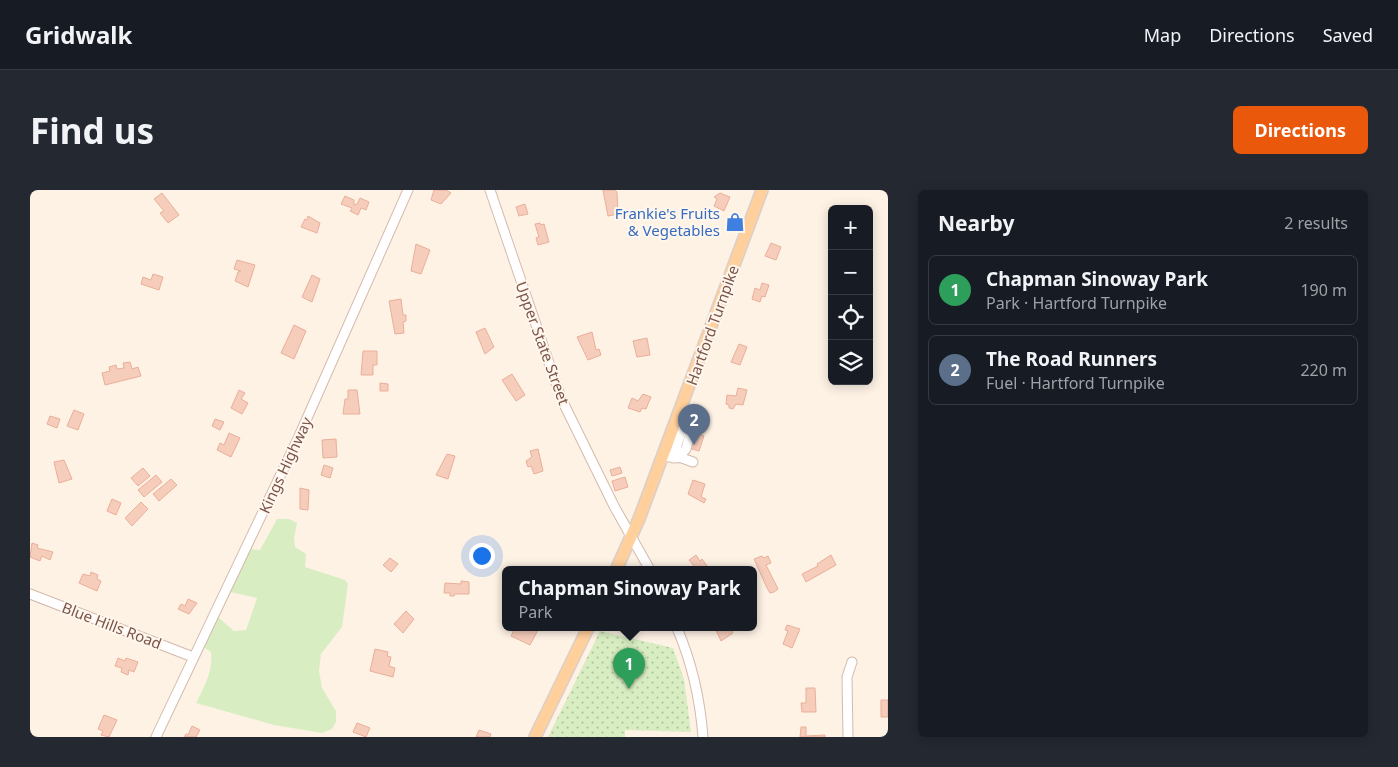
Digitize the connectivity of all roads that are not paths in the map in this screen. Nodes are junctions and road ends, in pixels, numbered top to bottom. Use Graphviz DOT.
graph roads {
  1 [pos="408,190"];
  2 [pos="490,190"];
  3 [pos="762,190"];
  4 [pos="678,428"];
  5 [pos="672,457"];
  6 [pos="694,462"];
  7 [pos="632,537"];
  8 [pos="618,566"];
  9 [pos="648,566"];
  10 [pos="30,594"];
  11 [pos="587,631"];
  12 [pos="678,631"];
  13 [pos="193,657"];
  14 [pos="852,662"];
  15 [pos="156,737"];
  16 [pos="535,737"];
  17 [pos="703,737"];
  18 [pos="848,737"];
  1 -- 13 [label="street, Kings Highway"];
  2 -- 7 [label="street, Upper State Street"];
  3 -- 4 [label="main road, Hartford Turnpike"];
  4 -- 5 [label="main road, Hartford Turnpike"];
  4 -- 5 [label="street"];
  5 -- 6 [label="street"];
  5 -- 7 [label="main road, Hartford Turnpike"];
  7 -- 8 [label="main road, Hartford Turnpike"];
  7 -- 9 [label="street, Upper State Street"];
  10 -- 13 [label="street, Blue Hills Road"];
  11 -- 16 [label="main road"];
  12 -- 17 [label="street"];
  13 -- 15 [label="street, Kings Highway"];
  14 -- 18 [label="street"];
}
